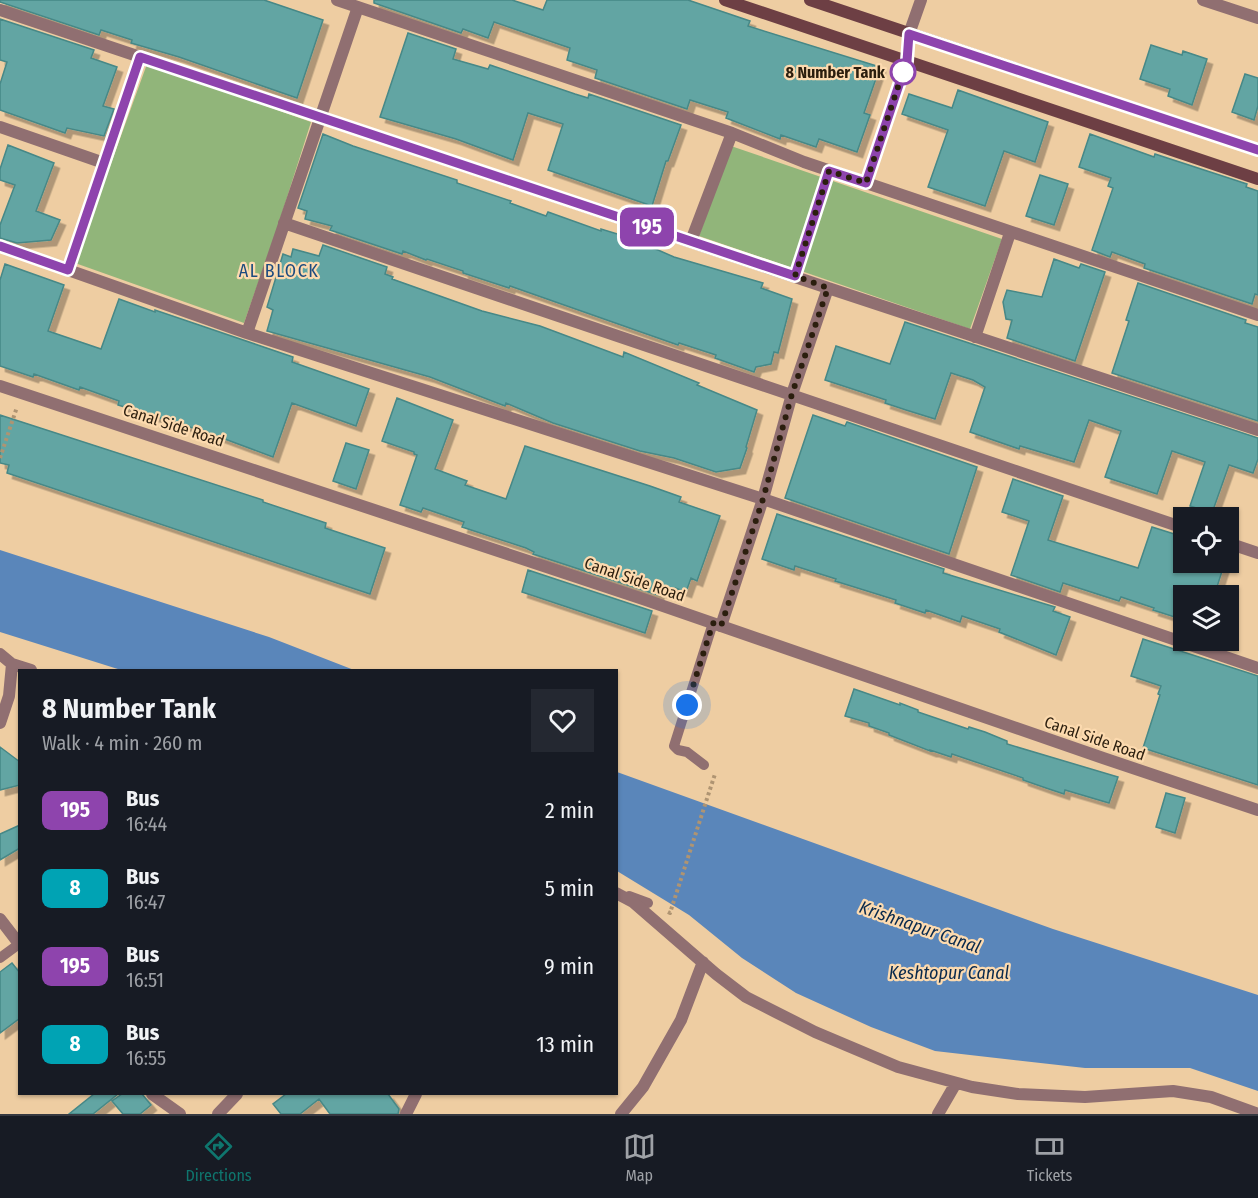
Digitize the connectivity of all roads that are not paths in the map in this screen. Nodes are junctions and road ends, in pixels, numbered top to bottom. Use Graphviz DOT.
graph roads {
  1 [pos="337,0"];
  2 [pos="725,0"];
  3 [pos="810,0"];
  4 [pos="921,0"];
  5 [pos="1203,0"];
  6 [pos="358,7"];
  7 [pos="0,10"];
  8 [pos="1258,18"];
  9 [pos="909,34"];
  10 [pos="140,57"];
  11 [pos="907,61"];
  12 [pos="319,117"];
  13 [pos="0,127"];
  14 [pos="732,133"];
  15 [pos="1258,150"];
  16 [pos="104,163"];
  17 [pos="829,171"];
  18 [pos="1258,179"];
  19 [pos="866,183"];
  20 [pos="284,223"];
  21 [pos="1010,232"];
  22 [pos="691,241"];
  23 [pos="0,246"];
  24 [pos="68,270"];
  25 [pos="795,276"];
  26 [pos="828,288"];
  27 [pos="1258,315"];
  28 [pos="247,333"];
  29 [pos="975,337"];
  30 [pos="0,386"];
  31 [pos="792,394"];
  32 [pos="1258,430"];
  33 [pos="763,499"];
  34 [pos="1173,524"];
  35 [pos="1239,547"];
  36 [pos="1258,553"];
  37 [pos="717,624"];
  38 [pos="0,654"];
  39 [pos="12,664"];
  40 [pos="1258,668"];
  41 [pos="28,669"];
  42 [pos="0,723"];
  43 [pos="704,765"];
  44 [pos="1258,810"];
  45 [pos="618,893"];
  46 [pos="618,893"];
  47 [pos="648,903"];
  48 [pos="0,919"];
  49 [pos="18,943"];
  50 [pos="18,945"];
  51 [pos="0,958"];
  52 [pos="703,962"];
  53 [pos="956,1083"];
  54 [pos="153,1095"];
  55 [pos="236,1095"];
  56 [pos="416,1095"];
  57 [pos="174,1112"];
  58 [pos="218,1114"];
  59 [pos="406,1114"];
  60 [pos="621,1114"];
  61 [pos="938,1114"];
  62 [pos="1258,1114"];
  1 -- 6 [label="street"];
  2 -- 11 [label="main road"];
  3 -- 9 [label="main road"];
  4 -- 9 [label="street"];
  5 -- 8 [label="street"];
  6 -- 12 [label="street"];
  6 -- 14 [label="street"];
  7 -- 10 [label="street"];
  9 -- 11 [label="street"];
  9 -- 15 [label="main road"];
  10 -- 12 [label="street"];
  10 -- 16 [label="street"];
  11 -- 18 [label="main road"];
  11 -- 19 [label="street"];
  12 -- 20 [label="street"];
  12 -- 22 [label="street"];
  13 -- 16 [label="street"];
  14 -- 17 [label="street"];
  14 -- 22 [label="street"];
  16 -- 24 [label="street"];
  17 -- 19 [label="street"];
  17 -- 25 [label="street"];
  19 -- 21 [label="street"];
  20 -- 28 [label="street"];
  20 -- 31 [label="street"];
  21 -- 27 [label="street"];
  21 -- 29 [label="street"];
  22 -- 25 [label="street"];
  23 -- 24 [label="street"];
  24 -- 28 [label="street"];
  25 -- 26 [label="street"];
  26 -- 29 [label="street"];
  26 -- 31 [label="street"];
  28 -- 33 [label="street"];
  29 -- 32 [label="street"];
  30 -- 37 [label="street, Canal Side Road"];
  31 -- 33 [label="street"];
  31 -- 34 [label="street"];
  33 -- 37 [label="street"];
  33 -- 40 [label="street"];
  35 -- 36 [label="street"];
  37 -- 43 [label="lane"];
  37 -- 44 [label="street, Canal Side Road"];
  38 -- 39 [label="street"];
  39 -- 41 [label="street"];
  39 -- 42 [label="street"];
  45 -- 47 [label="lane"];
  46 -- 52 [label="street"];
  48 -- 49 [label="street"];
  50 -- 51 [label="lane"];
  52 -- 53 [label="street"];
  52 -- 60 [label="street"];
  53 -- 61 [label="street"];
  53 -- 62 [label="street"];
  54 -- 57 [label="street"];
  55 -- 58 [label="street"];
  56 -- 59 [label="street"];
}
